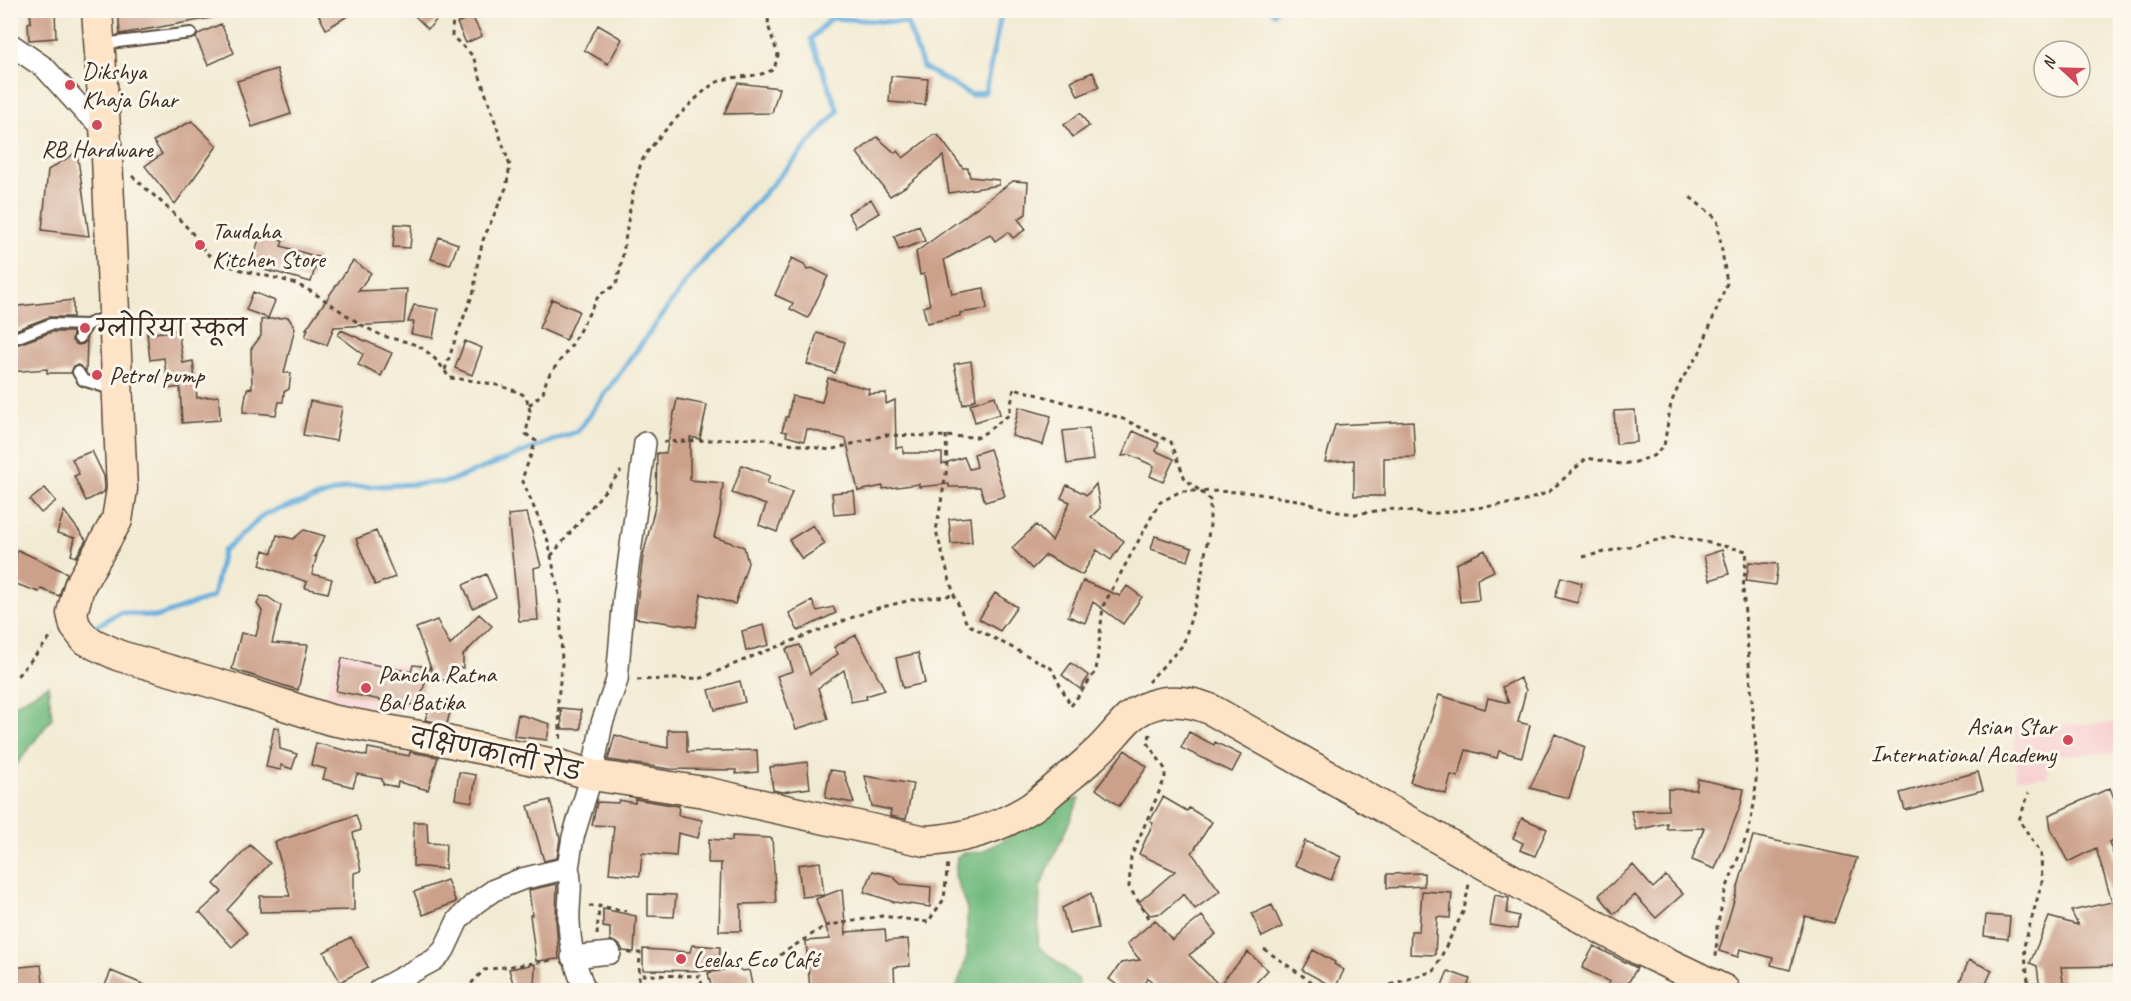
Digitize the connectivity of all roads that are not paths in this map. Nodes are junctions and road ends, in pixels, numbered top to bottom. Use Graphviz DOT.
graph roads {
  1 [pos="97,10"];
  2 [pos="191,33"];
  3 [pos="10,44"];
  4 [pos="99,44"];
  5 [pos="106,142"];
  6 [pos="100,320"];
  7 [pos="79,338"];
  8 [pos="10,340"];
  9 [pos="78,372"];
  10 [pos="117,391"];
  11 [pos="645,443"];
  12 [pos="592,775"];
  13 [pos="567,868"];
  14 [pos="603,954"];
  15 [pos="572,957"];
  16 [pos="1719,989"];
  17 [pos="379,990"];
  18 [pos="585,990"];
  1 -- 4 [label="main road"];
  2 -- 4 [label="lane"];
  3 -- 5 [label="street"];
  4 -- 5 [label="main road"];
  5 -- 6 [label="main road"];
  6 -- 7 [label="lane"];
  6 -- 8 [label="lane"];
  6 -- 10 [label="main road"];
  9 -- 10 [label="lane"];
  10 -- 12 [label="main road, दक्षिणकाली रोड"];
  11 -- 12 [label="street"];
  12 -- 13 [label="street"];
  12 -- 16 [label="main road, दक्षिणकाली रोड"];
  13 -- 15 [label="street"];
  13 -- 17 [label="street"];
  14 -- 15 [label="street"];
  15 -- 18 [label="street"];
}
